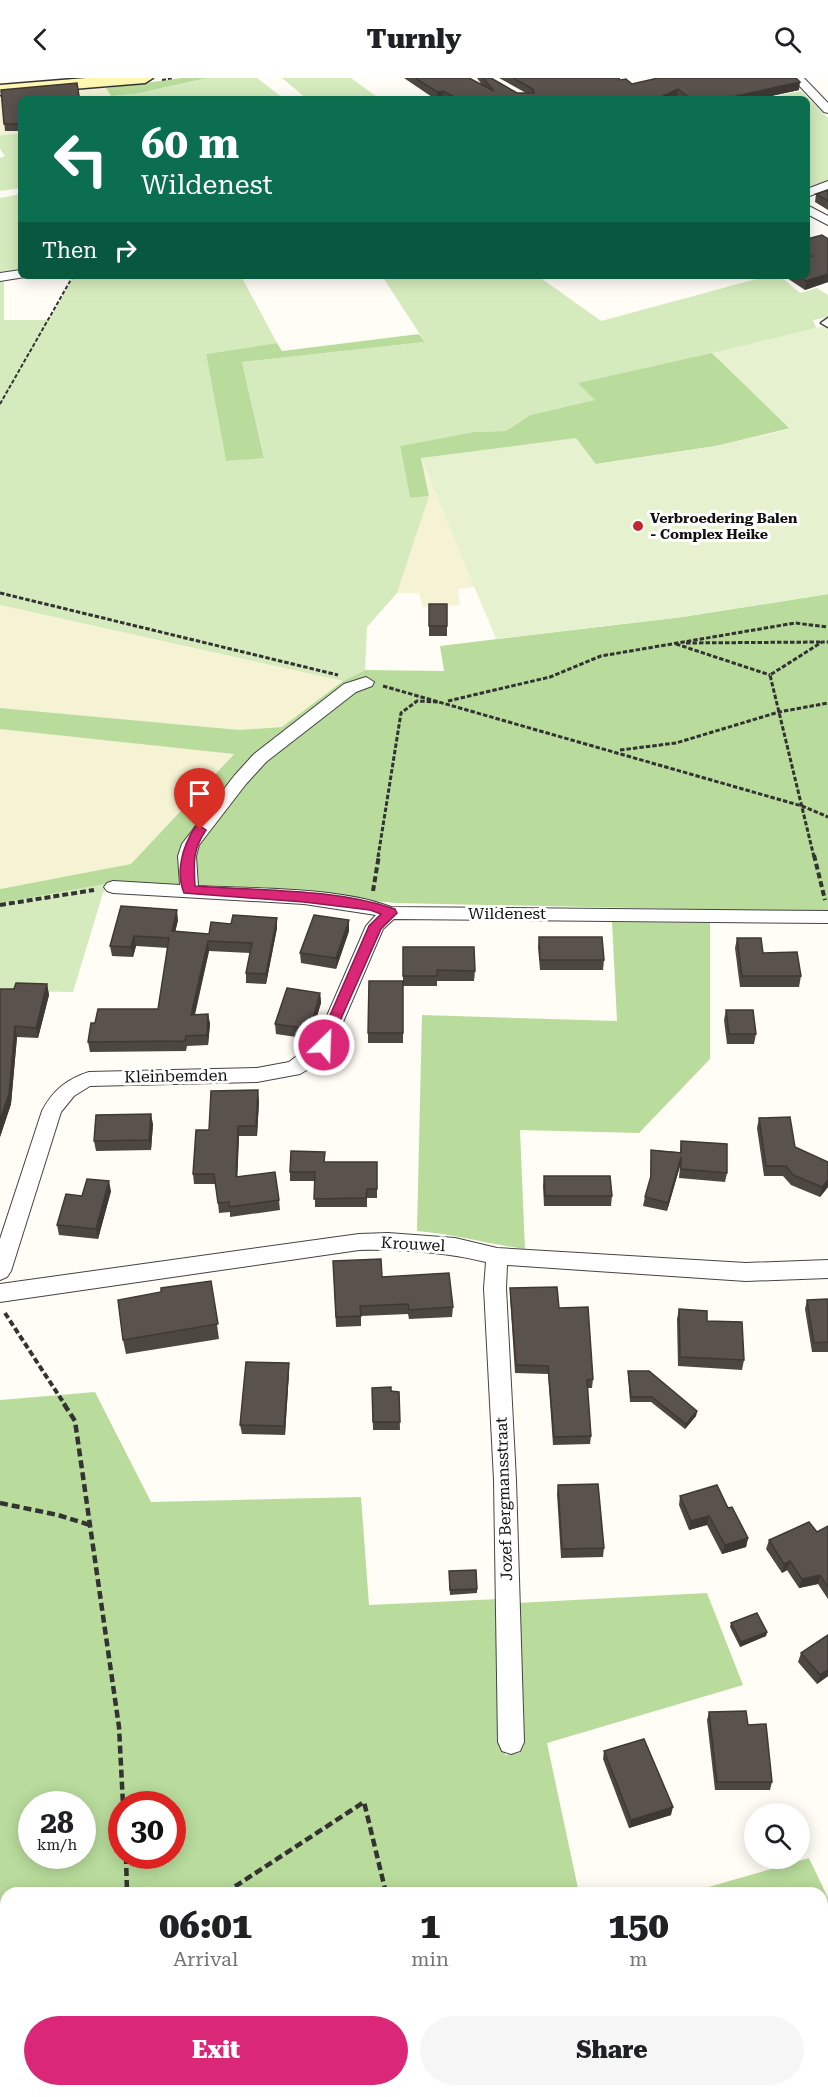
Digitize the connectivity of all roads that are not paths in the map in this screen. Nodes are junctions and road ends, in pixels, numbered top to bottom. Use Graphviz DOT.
graph roads {
  1 [pos="145,78"];
  2 [pos="798,78"];
  3 [pos="0,90"];
  4 [pos="828,110"];
  5 [pos="828,185"];
  6 [pos="810,193"];
  7 [pos="810,211"];
  8 [pos="828,221"];
  9 [pos="18,275"];
  10 [pos="0,278"];
  11 [pos="828,320"];
  12 [pos="828,325"];
  13 [pos="366,682"];
  14 [pos="113,887"];
  15 [pos="189,890"];
  16 [pos="827,909"];
  17 [pos="390,913"];
  18 [pos="497,1256"];
  19 [pos="828,1269"];
  20 [pos="0,1271"];
  21 [pos="0,1293"];
  22 [pos="511,1742"];
  1 -- 3 [label="main road"];
  2 -- 4 [label="street"];
  5 -- 6 [label="street"];
  7 -- 8 [label="street"];
  9 -- 10 [label="street"];
  11 -- 12 [label="lane"];
  13 -- 15 [label="street"];
  14 -- 15 [label="street, Wildenest"];
  15 -- 17 [label="street, Wildenest"];
  16 -- 17 [label="street, Wildenest"];
  17 -- 20 [label="street, Kleinbemden"];
  18 -- 19 [label="street, Krouwel"];
  18 -- 21 [label="street, Krouwel"];
  18 -- 22 [label="street, Jozef Bergmansstraat"];
}
